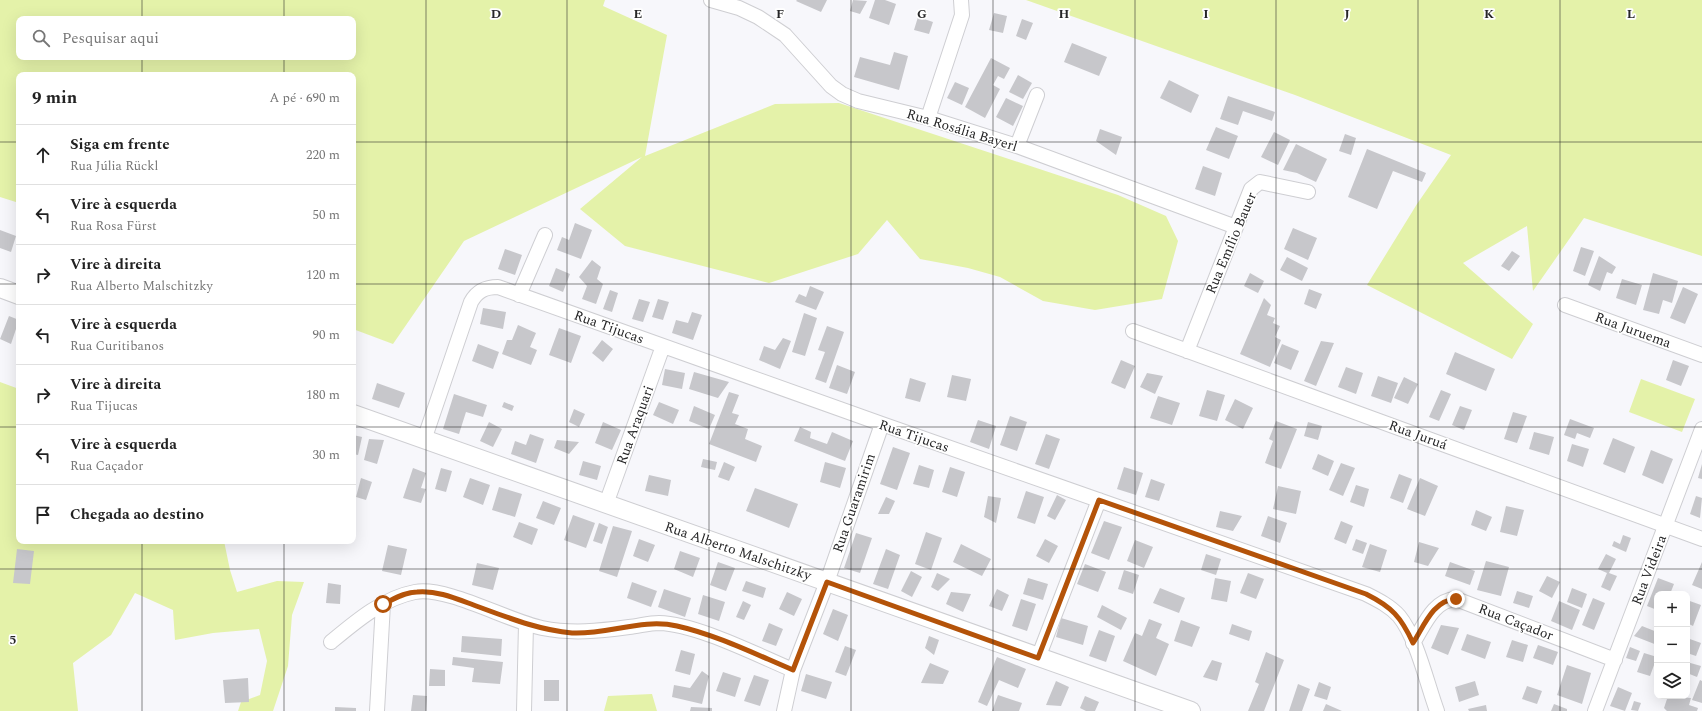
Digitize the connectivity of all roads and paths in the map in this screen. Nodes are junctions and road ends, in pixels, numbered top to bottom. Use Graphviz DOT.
graph roads {
  1 [pos="711,0"];
  2 [pos="961,0"];
  3 [pos="1037,95"];
  4 [pos="928,118"];
  5 [pos="1017,146"];
  6 [pos="1308,192"];
  7 [pos="1236,227"];
  8 [pos="545,235"];
  9 [pos="0,288"];
  10 [pos="16,294"];
  11 [pos="519,295"];
  12 [pos="1565,305"];
  13 [pos="1133,331"];
  14 [pos="663,346"];
  15 [pos="1187,351"];
  16 [pos="1702,355"];
  17 [pos="356,415"];
  18 [pos="882,424"];
  19 [pos="1702,429"];
  20 [pos="424,440"];
  21 [pos="1099,500"];
  22 [pos="606,504"];
  23 [pos="1666,526"];
  24 [pos="1702,539"];
  25 [pos="827,582"];
  26 [pos="383,604"];
  27 [pos="526,624"];
  28 [pos="330,642"];
  29 [pos="1413,643"];
  30 [pos="1038,658"];
  31 [pos="1615,660"];
  32 [pos="793,670"];
  33 [pos="377,711"];
  34 [pos="524,711"];
  35 [pos="784,711"];
  36 [pos="1191,711"];
  37 [pos="1437,711"];
  38 [pos="1595,711"];
  1 -- 4 [label="street, Rua Rosália Bayerl"];
  2 -- 4 [label="street"];
  3 -- 5 [label="street"];
  4 -- 5 [label="street, Rua Rosália Bayerl"];
  5 -- 7 [label="street, Rua Rosália Bayerl"];
  6 -- 7 [label="street, Rua Emílio Bauer"];
  7 -- 15 [label="street, Rua Emílio Bauer"];
  8 -- 11 [label="street"];
  9 -- 10 [label="street"];
  11 -- 14 [label="street, Rua Tijucas"];
  11 -- 20 [label="street, Rua Tijucas"];
  12 -- 16 [label="street, Rua Juruema"];
  13 -- 15 [label="street, Rua Juruá"];
  14 -- 18 [label="street, Rua Tijucas"];
  14 -- 22 [label="street, Rua Araquari"];
  15 -- 23 [label="street, Rua Juruá"];
  17 -- 20 [label="street, Rua Alberto Malschitzky"];
  18 -- 21 [label="street, Rua Tijucas"];
  18 -- 25 [label="street, Rua Guaramirim"];
  19 -- 23 [label="street, Rua Videira"];
  20 -- 22 [label="street, Rua Alberto Malschitzky"];
  21 -- 29 [label="street, Rua Tijucas"];
  21 -- 30 [label="street"];
  22 -- 25 [label="street, Rua Alberto Malschitzky"];
  23 -- 24 [label="street, Rua Juruá"];
  23 -- 31 [label="street, Rua Videira"];
  25 -- 30 [label="street, Rua Alberto Malschitzky"];
  25 -- 32 [label="street, Rua Guaramirim"];
  26 -- 27 [label="street"];
  26 -- 28 [label="street"];
  26 -- 33 [label="street"];
  27 -- 32 [label="street"];
  27 -- 34 [label="street"];
  29 -- 31 [label="street, Rua Caçador"];
  29 -- 37 [label="street, Rua Tijucas"];
  30 -- 36 [label="street, Rua Alberto Malschitzky"];
  31 -- 38 [label="street, Rua Videira"];
  32 -- 35 [label="street, Rua Guaramirim"];
}
